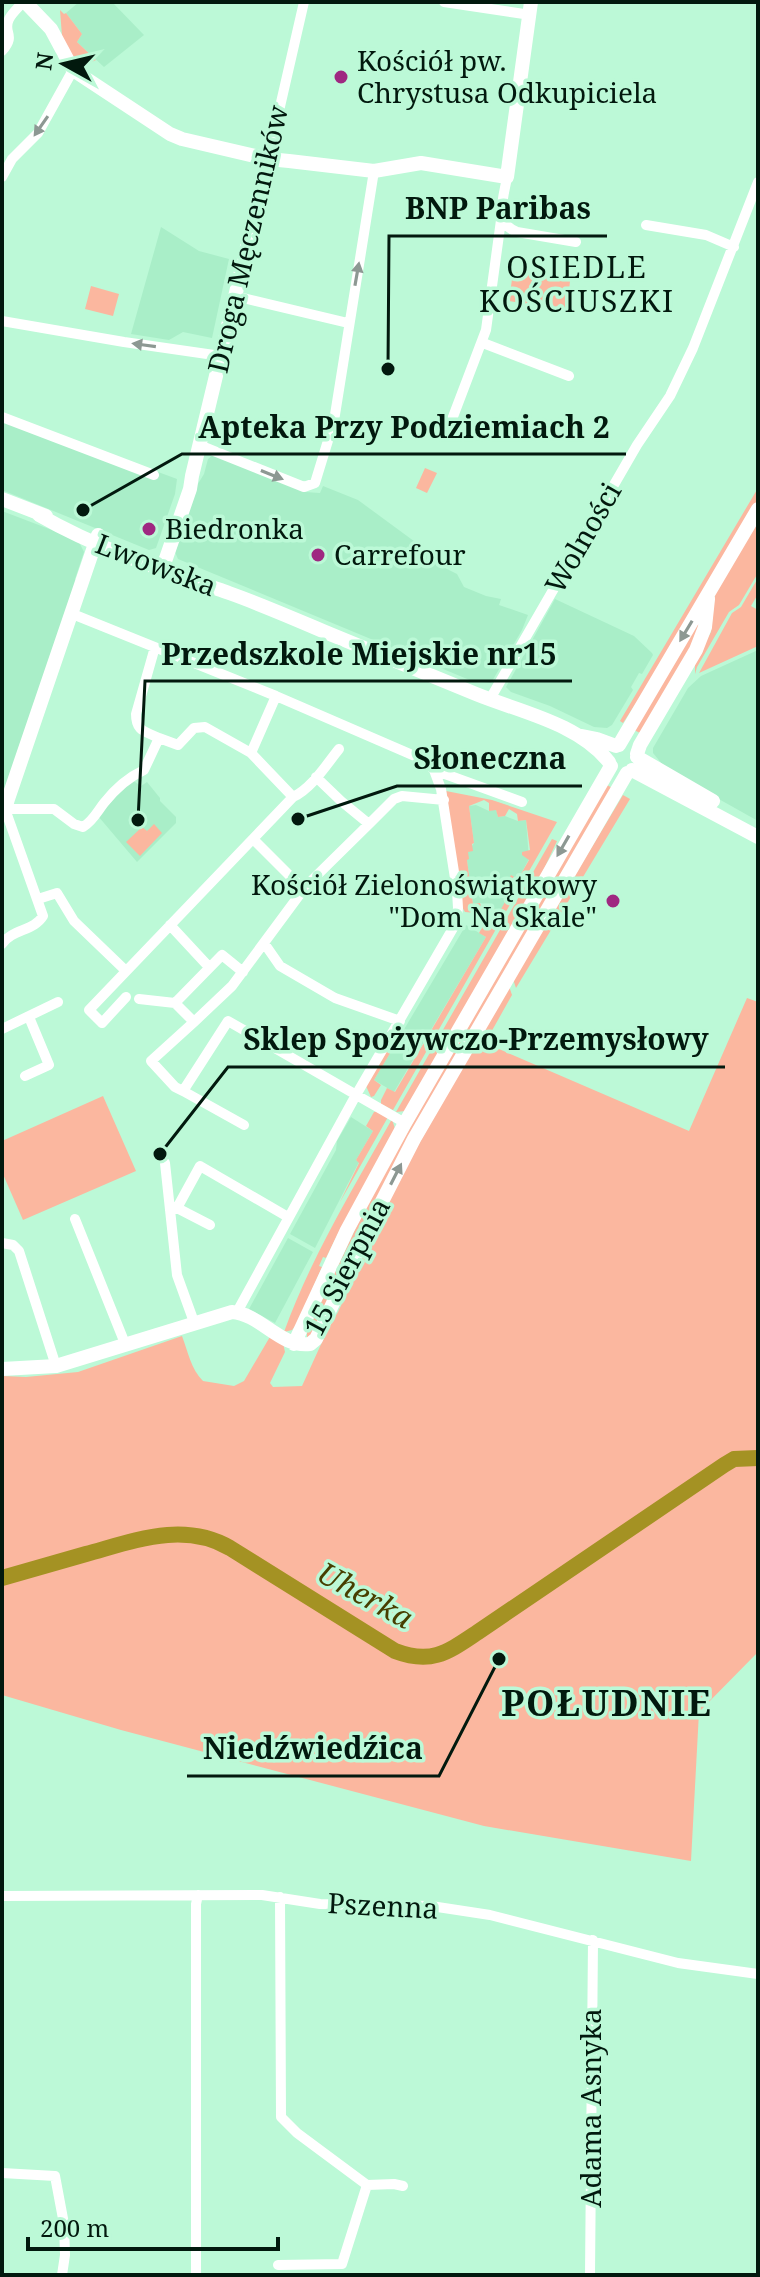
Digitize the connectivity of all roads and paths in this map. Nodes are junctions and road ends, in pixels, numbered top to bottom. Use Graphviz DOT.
graph roads {
  1 [pos="24,2"];
  2 [pos="304,2"];
  3 [pos="444,2"];
  4 [pos="528,8"];
  5 [pos="2,51"];
  6 [pos="73,70"];
  7 [pos="268,159"];
  8 [pos="374,171"];
  9 [pos="2,177"];
  10 [pos="507,177"];
  11 [pos="758,182"];
  12 [pos="502,213"];
  13 [pos="646,225"];
  14 [pos="576,242"];
  15 [pos="734,247"];
  16 [pos="235,296"];
  17 [pos="2,321"];
  18 [pos="348,323"];
  19 [pos="483,343"];
  20 [pos="221,356"];
  21 [pos="569,376"];
  22 [pos="2,417"];
  23 [pos="451,422"];
  24 [pos="199,445"];
  25 [pos="154,475"];
  26 [pos="2,499"];
  27 [pos="758,509"];
  28 [pos="97,538"];
  29 [pos="160,564"];
  30 [pos="708,594"];
  31 [pos="70,613"];
  32 [pos="155,647"];
  33 [pos="276,696"];
  34 [pos="490,699"];
  35 [pos="628,729"];
  36 [pos="159,738"];
  37 [pos="595,743"];
  38 [pos="618,746"];
  39 [pos="339,749"];
  40 [pos="251,753"];
  41 [pos="610,764"];
  42 [pos="638,766"];
  43 [pos="434,770"];
  44 [pos="316,777"];
  45 [pos="602,779"];
  46 [pos="293,797"];
  47 [pos="444,800"];
  48 [pos="522,802"];
  49 [pos="3,809"];
  50 [pos="369,824"];
  51 [pos="756,828"];
  52 [pos="253,839"];
  53 [pos="303,889"];
  54 [pos="38,899"];
  55 [pos="170,925"];
  56 [pos="264,943"];
  57 [pos="2,944"];
  58 [pos="209,967"];
  59 [pos="126,971"];
  60 [pos="243,972"];
  61 [pos="126,997"];
  62 [pos="139,999"];
  63 [pos="58,1002"];
  64 [pos="175,1003"];
  65 [pos="209,1008"];
  66 [pos="29,1017"];
  67 [pos="228,1021"];
  68 [pos="400,1021"];
  69 [pos="194,1022"];
  70 [pos="2,1029"];
  71 [pos="25,1076"];
  72 [pos="183,1091"];
  73 [pos="356,1095"];
  74 [pos="405,1123"];
  75 [pos="244,1125"];
  76 [pos="165,1163"];
  77 [pos="174,1209"];
  78 [pos="288,1217"];
  79 [pos="75,1219"];
  80 [pos="210,1225"];
  81 [pos="2,1243"];
  82 [pos="237,1312"];
  83 [pos="194,1322"];
  84 [pos="294,1344"];
  85 [pos="126,1346"];
  86 [pos="56,1366"];
  87 [pos="2,1369"];
  88 [pos="198,1895"];
  89 [pos="2,1896"];
  90 [pos="280,1897"];
  91 [pos="593,1940"];
  92 [pos="758,1974"];
  93 [pos="2,2173"];
  94 [pos="367,2185"];
  95 [pos="403,2186"];
  96 [pos="278,2265"];
  97 [pos="62,2275"];
  98 [pos="196,2275"];
  99 [pos="590,2275"];
  1 -- 5 [label="street"];
  1 -- 6 [label="street"];
  2 -- 7 [label="street, Droga Męczenników"];
  3 -- 4 [label="street"];
  4 -- 10 [label="street"];
  6 -- 7 [label="street"];
  6 -- 9 [label="street, one-way"];
  7 -- 8 [label="street"];
  7 -- 16 [label="street, Droga Męczenników"];
  8 -- 10 [label="street"];
  18 -- 8 [label="street, one-way"];
  10 -- 12 [label="street"];
  11 -- 15 [label="street, Wolności"];
  12 -- 14 [label="street"];
  12 -- 19 [label="street"];
  13 -- 15 [label="street"];
  15 -- 34 [label="street, Wolności"];
  16 -- 18 [label="street"];
  16 -- 20 [label="street, Droga Męczenników"];
  20 -- 17 [label="street, one-way"];
  24 -- 18 [label="street, one-way"];
  19 -- 21 [label="street"];
  19 -- 23 [label="street"];
  20 -- 24 [label="street, Droga Męczenników"];
  22 -- 25 [label="street"];
  24 -- 29 [label="street, Droga Męczenników"];
  26 -- 28 [label="street, Lwowska"];
  27 -- 30 [label="street, 15 Sierpnia"];
  28 -- 29 [label="street, Lwowska"];
  28 -- 31 [label="street"];
  29 -- 34 [label="street, Lwowska"];
  30 -- 35 [label="street, 15 Sierpnia, one-way"];
  30 -- 42 [label="street"];
  31 -- 32 [label="street"];
  31 -- 49 [label="street"];
  32 -- 33 [label="street"];
  32 -- 36 [label="street"];
  33 -- 40 [label="street"];
  33 -- 43 [label="street"];
  34 -- 37 [label="street, Lwowska"];
  35 -- 37 [label="street"];
  35 -- 38 [label="street, 15 Sierpnia"];
  36 -- 40 [label="street"];
  36 -- 49 [label="street"];
  37 -- 38 [label="street, Lwowska"];
  37 -- 41 [label="street, Lwowska"];
  37 -- 45 [label="street"];
  38 -- 41 [label="street, 15 Sierpnia"];
  38 -- 42 [label="street, Lwowska"];
  39 -- 44 [label="street"];
  40 -- 46 [label="street"];
  41 -- 42 [label="street, Lwowska"];
  41 -- 45 [label="street, 15 Sierpnia"];
  42 -- 51 [label="street"];
  84 -- 42 [label="street, 15 Sierpnia, one-way"];
  43 -- 47 [label="street"];
  43 -- 48 [label="street"];
  44 -- 46 [label="street"];
  44 -- 50 [label="street"];
  45 -- 74 [label="street, 15 Sierpnia, one-way"];
  46 -- 52 [label="street"];
  47 -- 50 [label="street"];
  47 -- 68 [label="street"];
  49 -- 54 [label="street"];
  50 -- 53 [label="street"];
  52 -- 53 [label="street"];
  52 -- 55 [label="street"];
  53 -- 56 [label="street"];
  54 -- 57 [label="street"];
  54 -- 59 [label="street"];
  55 -- 58 [label="street"];
  55 -- 59 [label="street"];
  56 -- 60 [label="street"];
  56 -- 68 [label="street"];
  58 -- 60 [label="street"];
  58 -- 64 [label="street"];
  59 -- 61 [label="street"];
  60 -- 65 [label="street"];
  62 -- 64 [label="street"];
  63 -- 66 [label="street"];
  64 -- 69 [label="street"];
  65 -- 67 [label="street"];
  65 -- 69 [label="street"];
  66 -- 70 [label="street"];
  66 -- 71 [label="street"];
  67 -- 72 [label="street"];
  67 -- 73 [label="street"];
  68 -- 73 [label="street"];
  69 -- 72 [label="street"];
  72 -- 75 [label="street"];
  73 -- 74 [label="street"];
  73 -- 78 [label="street"];
  74 -- 84 [label="street, 15 Sierpnia"];
  76 -- 77 [label="street"];
  77 -- 78 [label="street"];
  77 -- 80 [label="street"];
  77 -- 83 [label="street"];
  78 -- 82 [label="street"];
  79 -- 85 [label="street"];
  81 -- 86 [label="street"];
  82 -- 83 [label="street"];
  82 -- 84 [label="street"];
  83 -- 85 [label="street"];
  85 -- 86 [label="street"];
  86 -- 87 [label="street"];
  88 -- 89 [label="street, Pszenna"];
  88 -- 90 [label="street, Pszenna"];
  88 -- 98 [label="street"];
  90 -- 91 [label="street, Pszenna"];
  90 -- 94 [label="street"];
  91 -- 92 [label="street, Pszenna"];
  91 -- 99 [label="street, Adama Asnyka"];
  93 -- 97 [label="street"];
  94 -- 95 [label="street"];
  94 -- 96 [label="street"];
}
